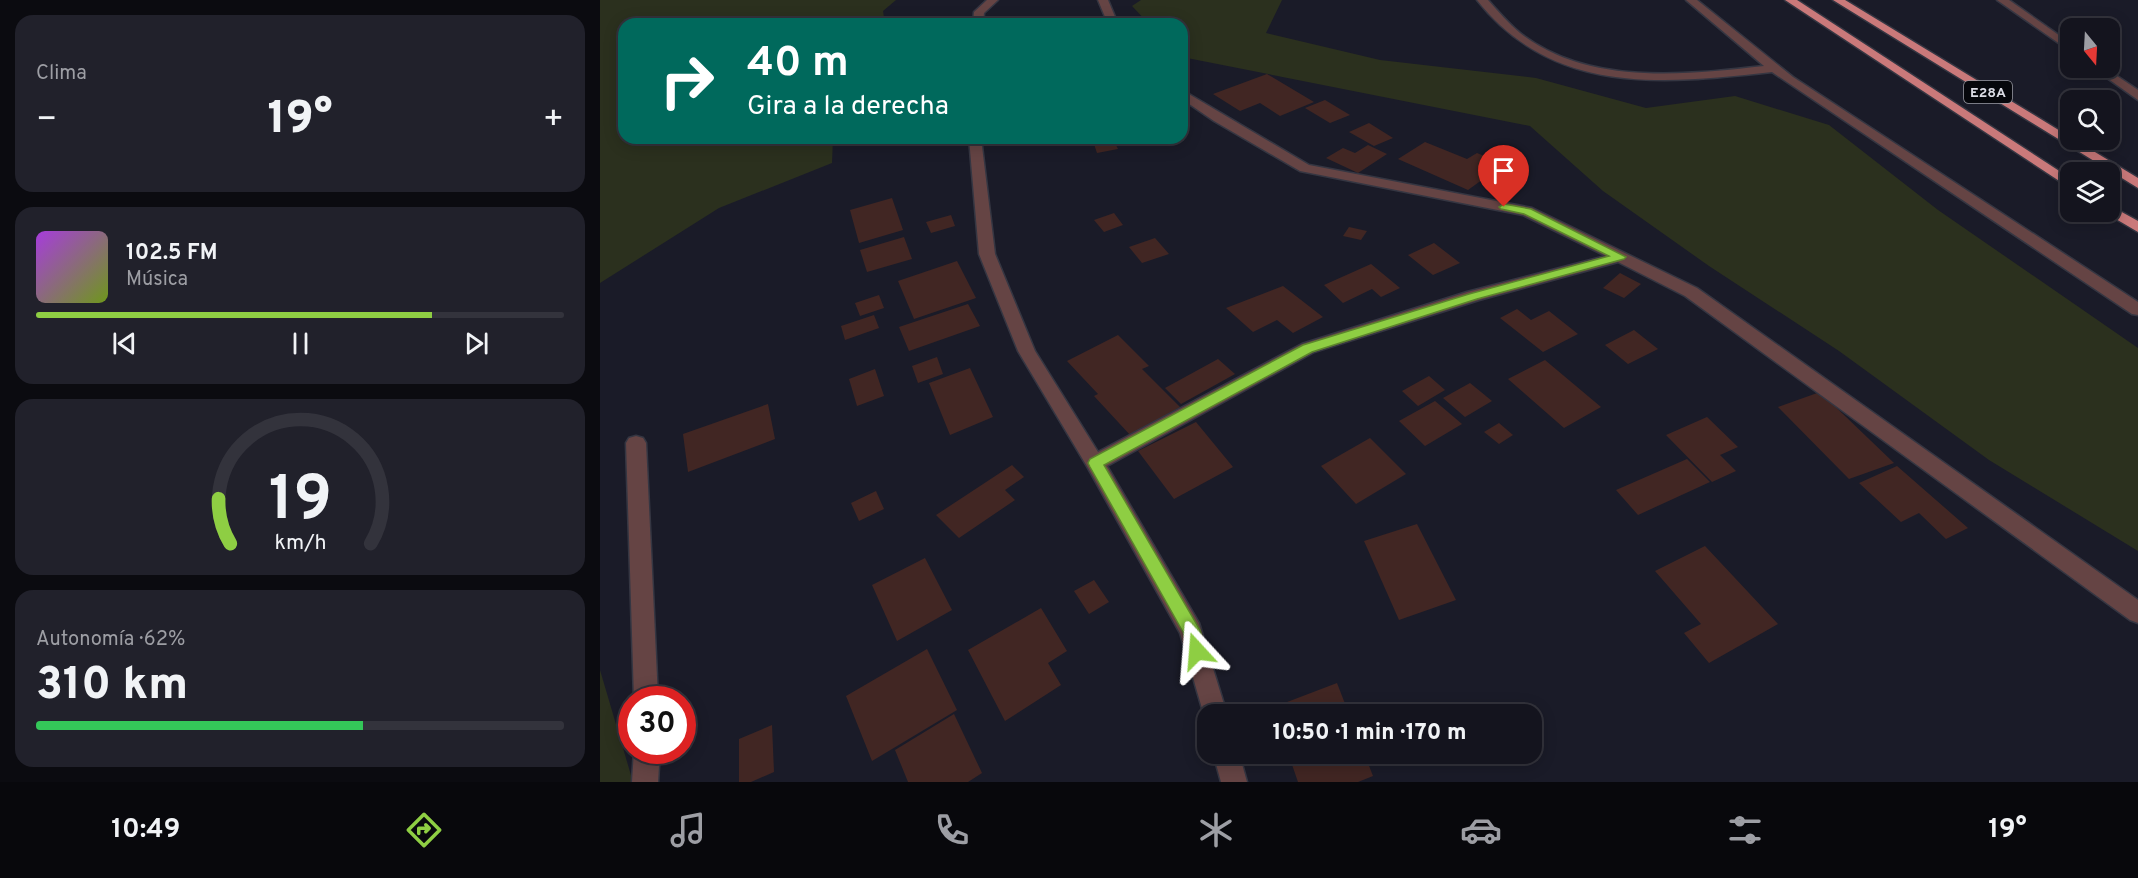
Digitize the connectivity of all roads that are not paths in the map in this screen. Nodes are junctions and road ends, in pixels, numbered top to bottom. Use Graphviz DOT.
graph roads {
  1 [pos="993,0"];
  2 [pos="1103,0"];
  3 [pos="1482,0"];
  4 [pos="1691,0"];
  5 [pos="1790,0"];
  6 [pos="1838,0"];
  7 [pos="2002,0"];
  8 [pos="979,18"];
  9 [pos="1110,18"];
  10 [pos="2060,41"];
  11 [pos="1774,68"];
  12 [pos="2112,78"];
  13 [pos="2138,96"];
  14 [pos="1188,98"];
  15 [pos="976,144"];
  16 [pos="2060,177"];
  17 [pos="2138,184"];
  18 [pos="2120,216"];
  19 [pos="2138,228"];
  20 [pos="1620,257"];
  21 [pos="2138,310"];
  22 [pos="636,443"];
  23 [pos="1095,463"];
  24 [pos="2138,613"];
  25 [pos="645,686"];
  26 [pos="1212,704"];
  27 [pos="646,764"];
  28 [pos="1229,764"];
  29 [pos="645,782"];
  30 [pos="1234,782"];
  1 -- 8 [label="street"];
  2 -- 9 [label="street"];
  3 -- 11 [label="street"];
  4 -- 11 [label="street"];
  5 -- 16 [label="highway, E28A"];
  6 -- 17 [label="highway, E28A"];
  7 -- 10 [label="street"];
  11 -- 21 [label="street"];
  12 -- 13 [label="street"];
  14 -- 20 [label="street"];
  15 -- 23 [label="street"];
  18 -- 19 [label="highway"];
  20 -- 23 [label="street"];
  20 -- 24 [label="street"];
  22 -- 25 [label="street"];
  23 -- 26 [label="street"];
  27 -- 29 [label="street"];
  28 -- 30 [label="street"];
}
